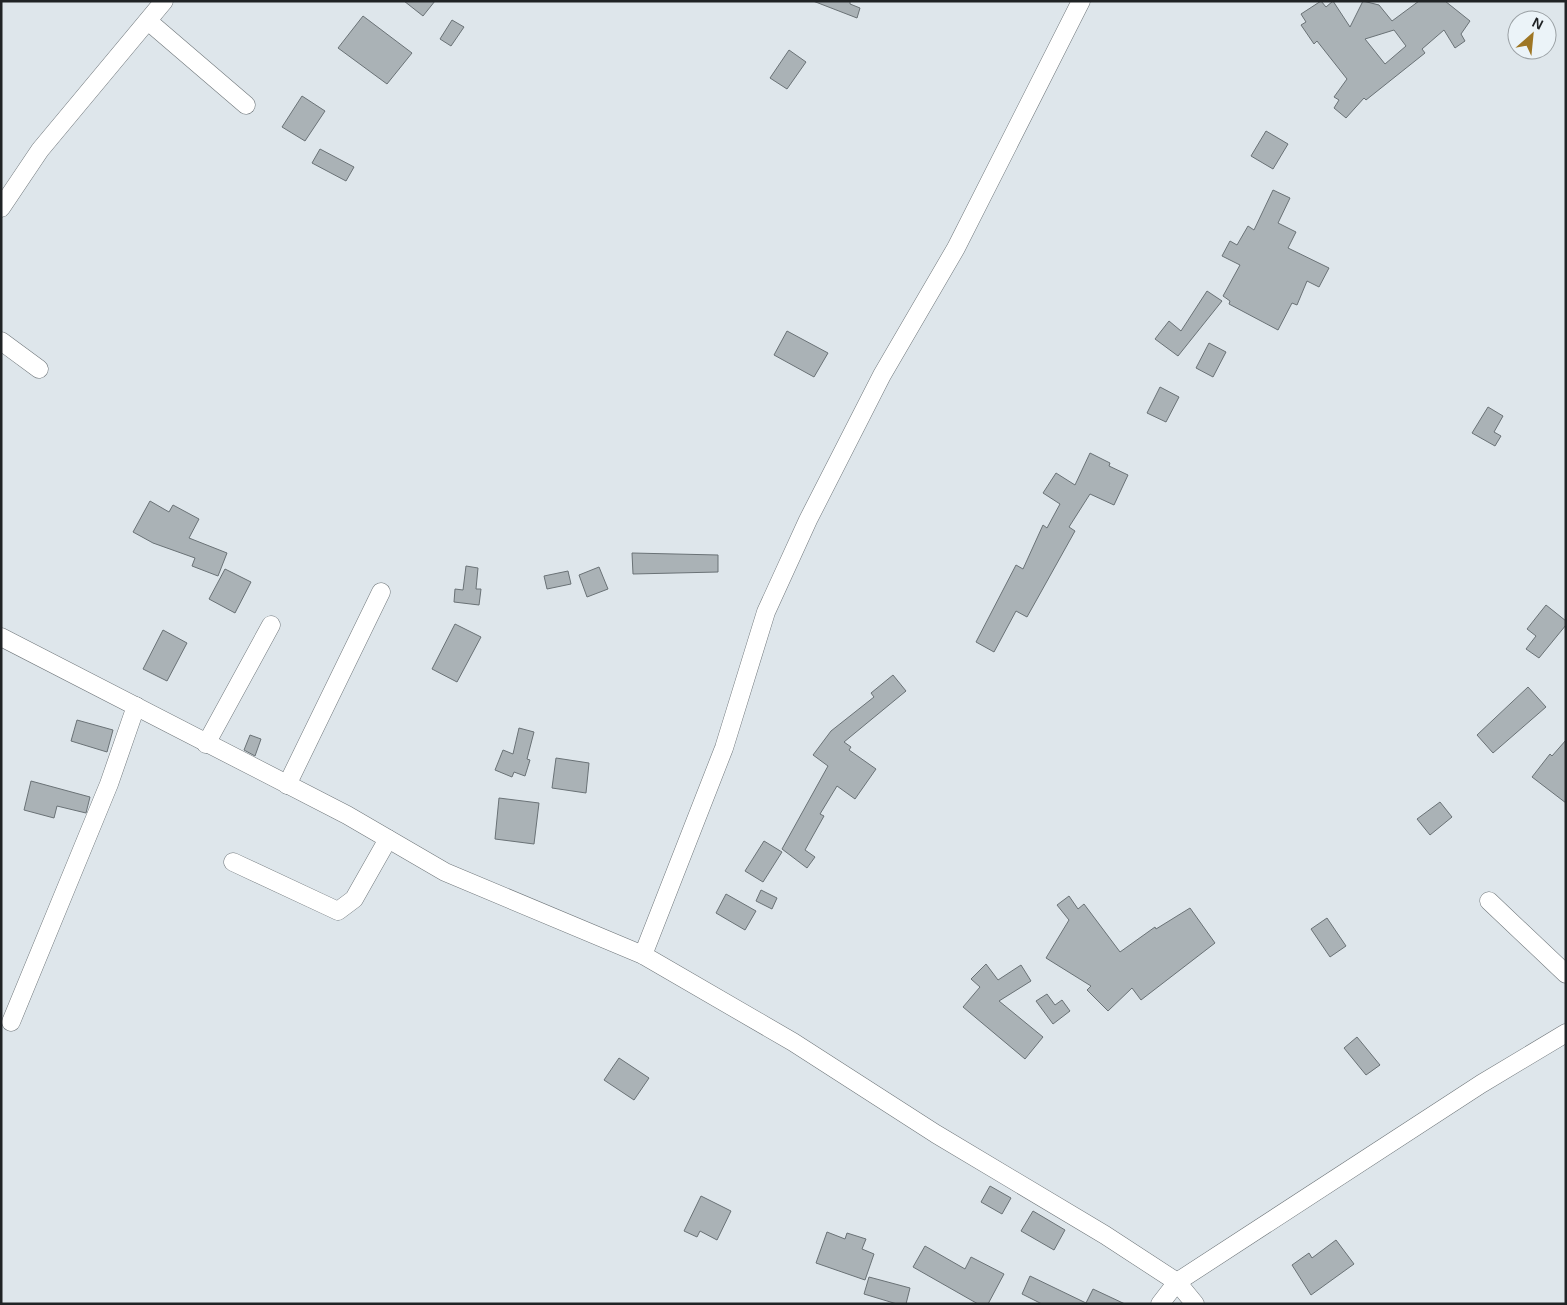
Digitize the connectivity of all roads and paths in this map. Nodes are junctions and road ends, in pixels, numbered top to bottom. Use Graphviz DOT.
graph roads {
  1 [pos="164,1"];
  2 [pos="1081,1"];
  3 [pos="148,21"];
  4 [pos="246,104"];
  5 [pos="1,208"];
  6 [pos="1,341"];
  7 [pos="39,369"];
  8 [pos="381,592"];
  9 [pos="271,625"];
  10 [pos="1,637"];
  11 [pos="136,706"];
  12 [pos="206,744"];
  13 [pos="287,785"];
  14 [pos="388,839"];
  15 [pos="233,862"];
  16 [pos="1489,901"];
  17 [pos="643,955"];
  18 [pos="1566,974"];
  19 [pos="11,1022"];
  20 [pos="1566,1033"];
  21 [pos="1177,1282"];
  22 [pos="1160,1304"];
  23 [pos="1195,1304"];
  1 -- 3 [label="street"];
  2 -- 17 [label="street"];
  3 -- 4 [label="street"];
  3 -- 5 [label="street"];
  6 -- 7 [label="street"];
  8 -- 13 [label="street"];
  9 -- 12 [label="street"];
  10 -- 11 [label="street"];
  11 -- 12 [label="street"];
  11 -- 19 [label="street"];
  12 -- 13 [label="street"];
  13 -- 14 [label="street"];
  14 -- 15 [label="street"];
  14 -- 17 [label="street"];
  16 -- 18 [label="street"];
  17 -- 21 [label="street"];
  20 -- 21 [label="street"];
  21 -- 22 [label="street"];
  21 -- 23 [label="street"];
}
